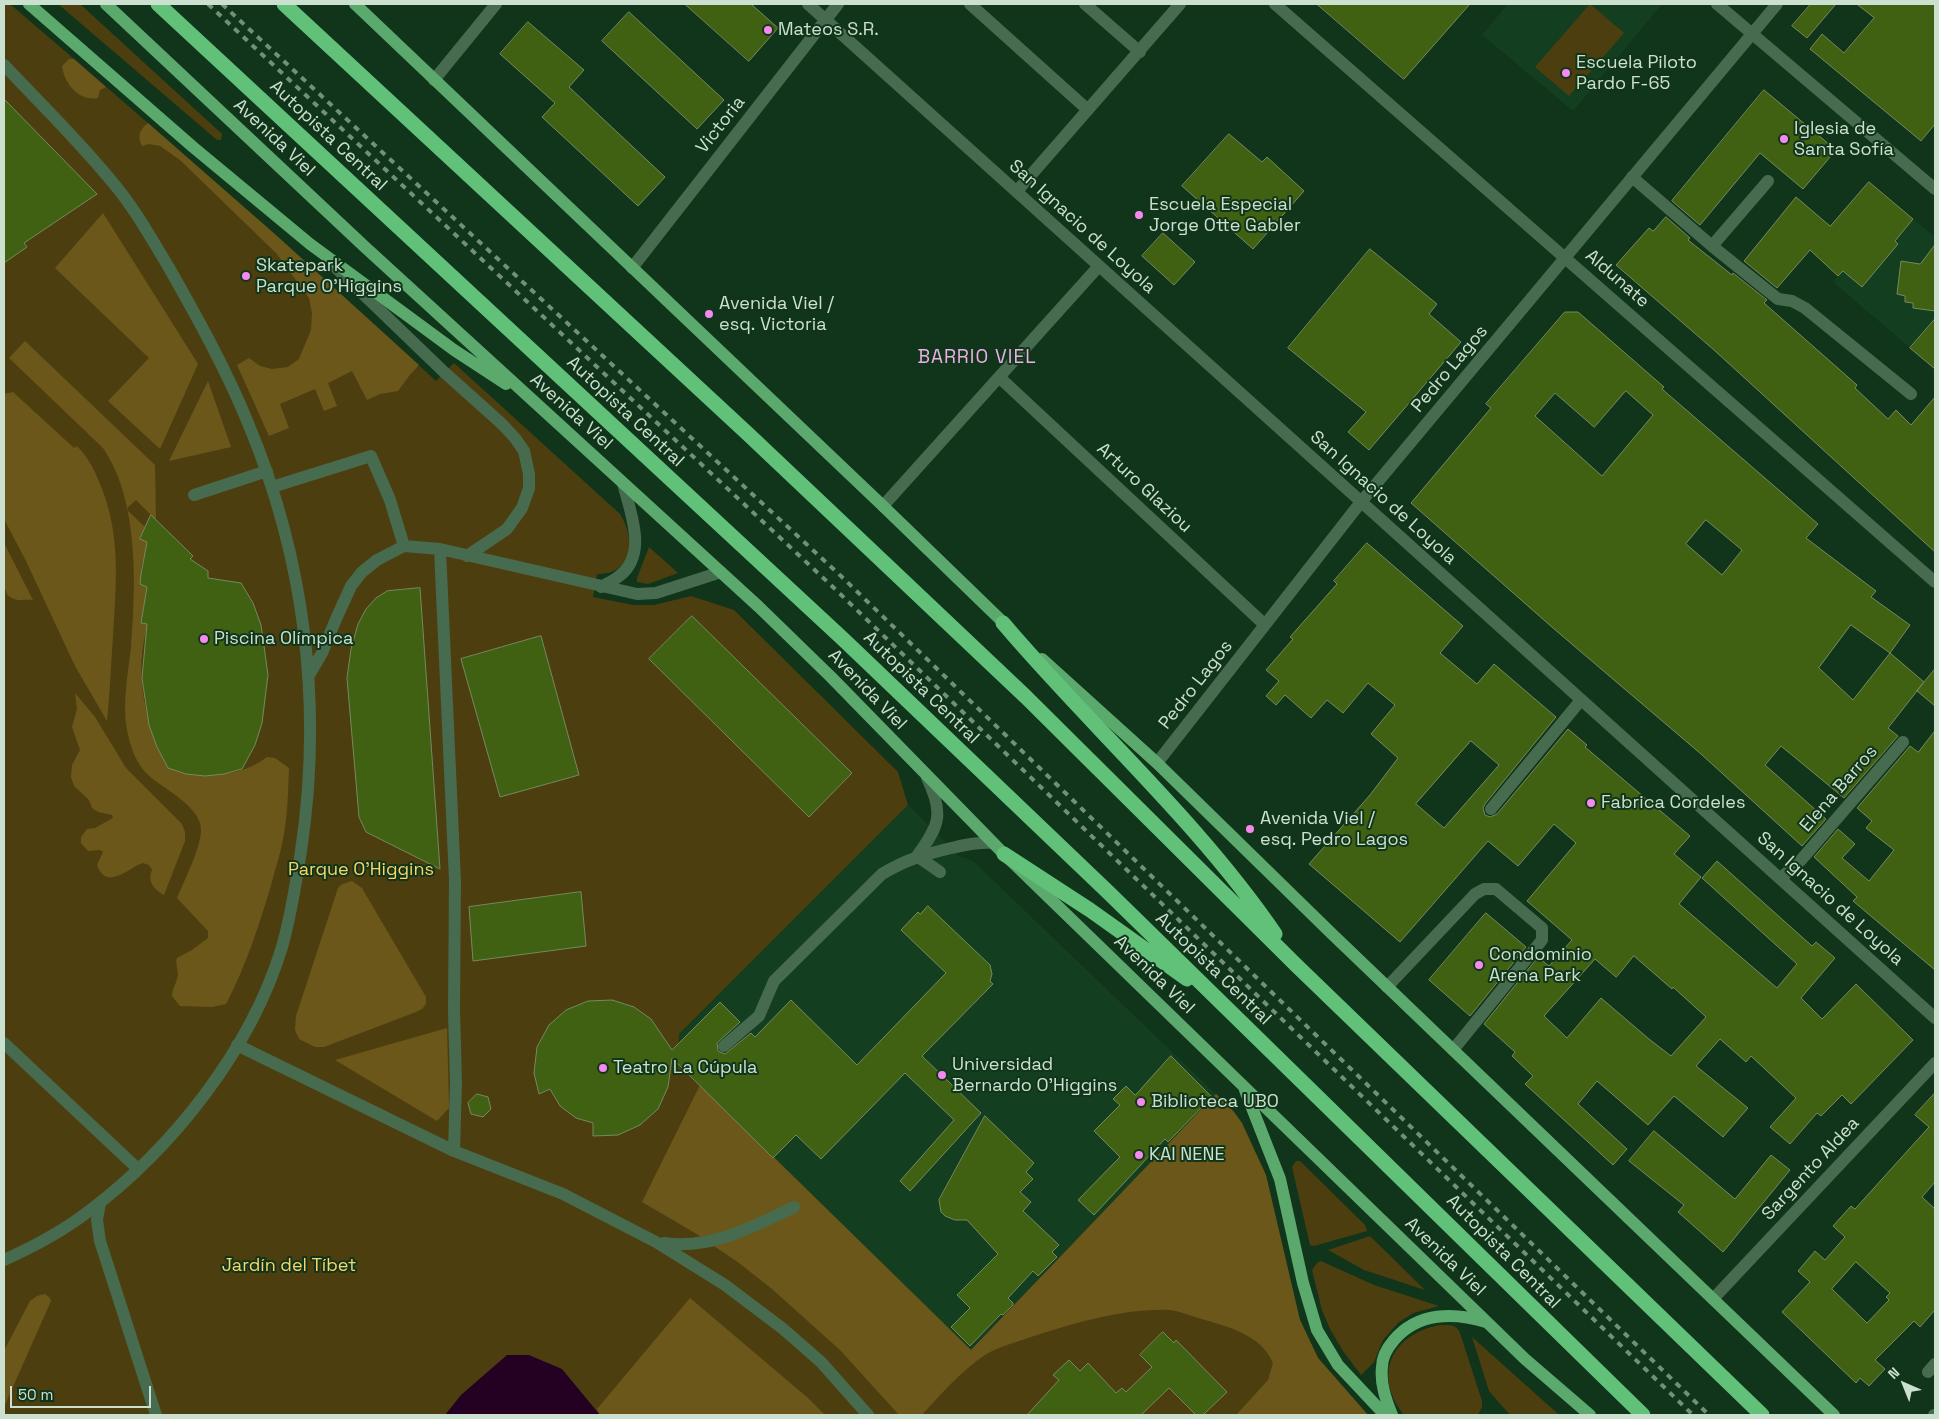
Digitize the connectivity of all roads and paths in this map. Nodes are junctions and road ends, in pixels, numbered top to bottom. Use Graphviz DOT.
graph roads {
  1 [pos="29,4"];
  2 [pos="106,4"];
  3 [pos="158,4"];
  4 [pos="284,4"];
  5 [pos="355,4"];
  6 [pos="496,4"];
  7 [pos="808,4"];
  8 [pos="838,4"];
  9 [pos="970,4"];
  10 [pos="1085,4"];
  11 [pos="1180,4"];
  12 [pos="1275,4"];
  13 [pos="1717,4"];
  14 [pos="1777,4"];
  15 [pos="826,19"];
  16 [pos="1753,33"];
  17 [pos="1140,52"];
  18 [pos="4,65"];
  19 [pos="434,80"];
  20 [pos="1088,110"];
  21 [pos="1632,177"];
  22 [pos="1768,181"];
  23 [pos="1935,189"];
  24 [pos="1017,191"];
  25 [pos="310,244"];
  26 [pos="1712,246"];
  27 [pos="1565,258"];
  28 [pos="1099,266"];
  29 [pos="632,268"];
  30 [pos="999,377"];
  31 [pos="1911,394"];
  32 [pos="534,401"];
  33 [pos="267,471"];
  34 [pos="623,483"];
  35 [pos="272,487"];
  36 [pos="194,494"];
  37 [pos="1361,502"];
  38 [pos="883,506"];
  39 [pos="404,546"];
  40 [pos="440,549"];
  41 [pos="467,556"];
  42 [pos="721,572"];
  43 [pos="1935,582"];
  44 [pos="601,587"];
  45 [pos="1003,623"];
  46 [pos="1265,625"];
  47 [pos="308,677"];
  48 [pos="1581,700"];
  49 [pos="1903,742"];
  50 [pos="1158,763"];
  51 [pos="928,778"];
  52 [pos="1491,809"];
  53 [pos="993,843"];
  54 [pos="1004,854"];
  55 [pos="917,856"];
  56 [pos="940,872"];
  57 [pos="1780,878"];
  58 [pos="1296,965"];
  59 [pos="1387,987"];
  60 [pos="1218,1000"];
  61 [pos="1935,1018"];
  62 [pos="4,1043"];
  63 [pos="237,1045"];
  64 [pos="724,1046"];
  65 [pos="1453,1050"];
  66 [pos="1935,1063"];
  67 [pos="1243,1086"];
  68 [pos="454,1151"];
  69 [pos="138,1169"];
  70 [pos="100,1203"];
  71 [pos="794,1207"];
  72 [pos="656,1242"];
  73 [pos="4,1260"];
  74 [pos="1713,1299"];
  75 [pos="1487,1323"];
  76 [pos="156,1415"];
  77 [pos="868,1415"];
  78 [pos="1385,1415"];
  79 [pos="1392,1415"];
  80 [pos="1590,1415"];
  81 [pos="1644,1415"];
  82 [pos="1762,1415"];
  83 [pos="1834,1415"];
  1 -- 25 [label="main road"];
  2 -- 32 [label="main road, Avenida Viel"];
  3 -- 60 [label="highway, Autopista Central"];
  4 -- 58 [label="highway"];
  5 -- 19 [label="main road"];
  6 -- 19 [label="street"];
  7 -- 15 [label="street, San Ignacio de Loyola"];
  8 -- 15 [label="street, Victoria"];
  9 -- 20 [label="street"];
  10 -- 17 [label="street"];
  11 -- 17 [label="street"];
  12 -- 27 [label="street, Aldunate"];
  13 -- 16 [label="street"];
  14 -- 16 [label="street, Pedro Lagos"];
  15 -- 24 [label="street, San Ignacio de Loyola"];
  15 -- 29 [label="street, Victoria"];
  16 -- 21 [label="street, Pedro Lagos"];
  16 -- 23 [label="street"];
  17 -- 20 [label="street"];
  18 -- 33 [label="street"];
  19 -- 29 [label="main road"];
  20 -- 24 [label="street"];
  21 -- 26 [label="street"];
  21 -- 27 [label="street, Pedro Lagos"];
  22 -- 26 [label="street"];
  24 -- 28 [label="street, San Ignacio de Loyola"];
  25 -- 32 [label="main road"];
  25 -- 41 [label="street"];
  26 -- 31 [label="street"];
  27 -- 37 [label="street, Pedro Lagos"];
  27 -- 43 [label="street, Aldunate"];
  28 -- 30 [label="street"];
  28 -- 37 [label="street, San Ignacio de Loyola"];
  29 -- 38 [label="main road"];
  30 -- 38 [label="street"];
  30 -- 46 [label="street, Arturo Glaziou"];
  32 -- 34 [label="main road, Avenida Viel"];
  33 -- 35 [label="street"];
  33 -- 36 [label="street"];
  34 -- 42 [label="main road, Avenida Viel"];
  34 -- 44 [label="street"];
  35 -- 39 [label="street"];
  35 -- 47 [label="street"];
  37 -- 46 [label="street, Pedro Lagos"];
  37 -- 48 [label="street, San Ignacio de Loyola"];
  38 -- 45 [label="main road"];
  39 -- 40 [label="street"];
  39 -- 47 [label="street"];
  40 -- 41 [label="street"];
  40 -- 68 [label="street"];
  41 -- 44 [label="street"];
  42 -- 44 [label="street"];
  42 -- 51 [label="main road, Avenida Viel"];
  45 -- 50 [label="main road"];
  45 -- 58 [label="highway"];
  46 -- 50 [label="street, Pedro Lagos"];
  47 -- 63 [label="street"];
  48 -- 52 [label="street"];
  48 -- 57 [label="street, San Ignacio de Loyola"];
  49 -- 57 [label="street, Elena Barros"];
  50 -- 59 [label="main road"];
  51 -- 53 [label="main road, Avenida Viel"];
  51 -- 55 [label="street"];
  53 -- 54 [label="main road, Avenida Viel"];
  53 -- 55 [label="street"];
  54 -- 60 [label="highway"];
  54 -- 67 [label="main road, Avenida Viel"];
  55 -- 56 [label="street"];
  55 -- 64 [label="street"];
  57 -- 61 [label="street, San Ignacio de Loyola"];
  58 -- 82 [label="highway"];
  59 -- 65 [label="main road"];
  59 -- 65 [label="street"];
  60 -- 81 [label="highway, Autopista Central"];
  62 -- 69 [label="street"];
  63 -- 68 [label="street"];
  63 -- 69 [label="street"];
  65 -- 74 [label="main road"];
  66 -- 74 [label="street, Sargento Aldea"];
  67 -- 75 [label="main road, Avenida Viel"];
  67 -- 78 [label="main road"];
  68 -- 72 [label="street"];
  69 -- 70 [label="street"];
  70 -- 73 [label="street"];
  70 -- 76 [label="street"];
  71 -- 72 [label="street"];
  72 -- 77 [label="street"];
  74 -- 83 [label="main road"];
  75 -- 79 [label="main road"];
  75 -- 80 [label="main road, Avenida Viel"];
}
